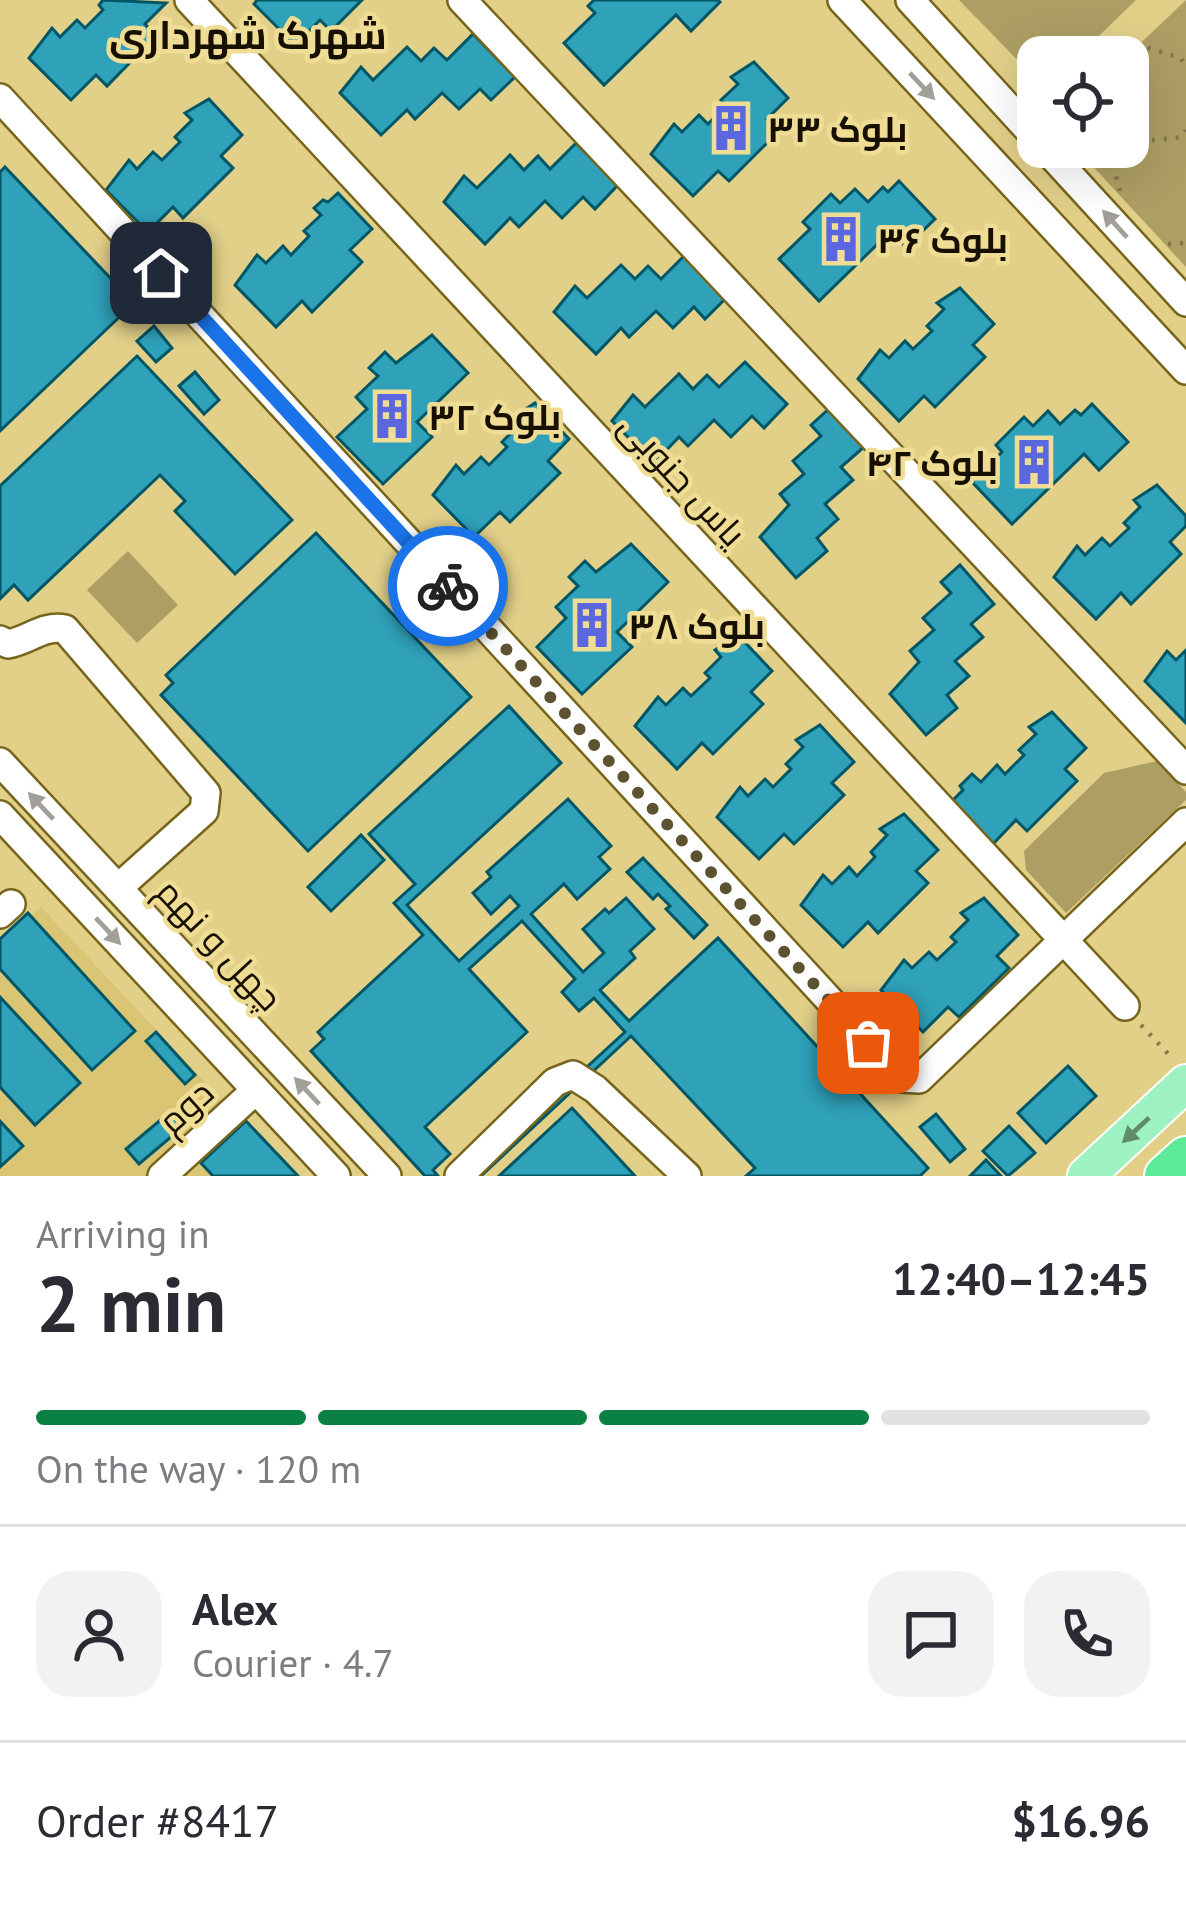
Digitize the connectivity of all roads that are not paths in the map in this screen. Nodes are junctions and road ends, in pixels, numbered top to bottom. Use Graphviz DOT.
graph roads {
  1 [pos="189,0"];
  2 [pos="462,0"];
  3 [pos="842,0"];
  4 [pos="910,0"];
  5 [pos="0,98"];
  6 [pos="1017,117"];
  7 [pos="1063,168"];
  8 [pos="1159,272"];
  9 [pos="1186,302"];
  10 [pos="1125,304"];
  11 [pos="1186,370"];
  12 [pos="0,640"];
  13 [pos="0,762"];
  14 [pos="1186,770"];
  15 [pos="0,815"];
  16 [pos="1186,822"];
  17 [pos="118,889"];
  18 [pos="1062,938"];
  19 [pos="1125,1006"];
  20 [pos="1186,1083"];
  21 [pos="256,1090"];
  22 [pos="1186,1157"];
  23 [pos="162,1176"];
  24 [pos="336,1176"];
  25 [pos="387,1176"];
  26 [pos="459,1176"];
  27 [pos="687,1176"];
  28 [pos="1086,1176"];
  29 [pos="1166,1176"];
  1 -- 18 [label="street, یاس جنوبی"];
  2 -- 14 [label="street"];
  3 -- 10 [label="street, one-way"];
  4 -- 6 [label="street"];
  5 -- 18 [label="street"];
  8 -- 7 [label="street, one-way"];
  8 -- 9 [label="street"];
  8 -- 10 [label="street"];
  10 -- 11 [label="street"];
  12 -- 17 [label="street"];
  17 -- 13 [label="street, چهل و نهم, one-way"];
  15 -- 21 [label="street, چهل و نهم, one-way"];
  16 -- 18 [label="street"];
  25 -- 17 [label="street, چهل و نهم, one-way"];
  18 -- 19 [label="street, یاس جنوبی"];
  20 -- 28 [label="main road, one-way"];
  21 -- 23 [label="street, دوم"];
  21 -- 24 [label="street, چهل و نهم"];
  22 -- 29 [label="highway"];
  26 -- 27 [label="street"];
}
